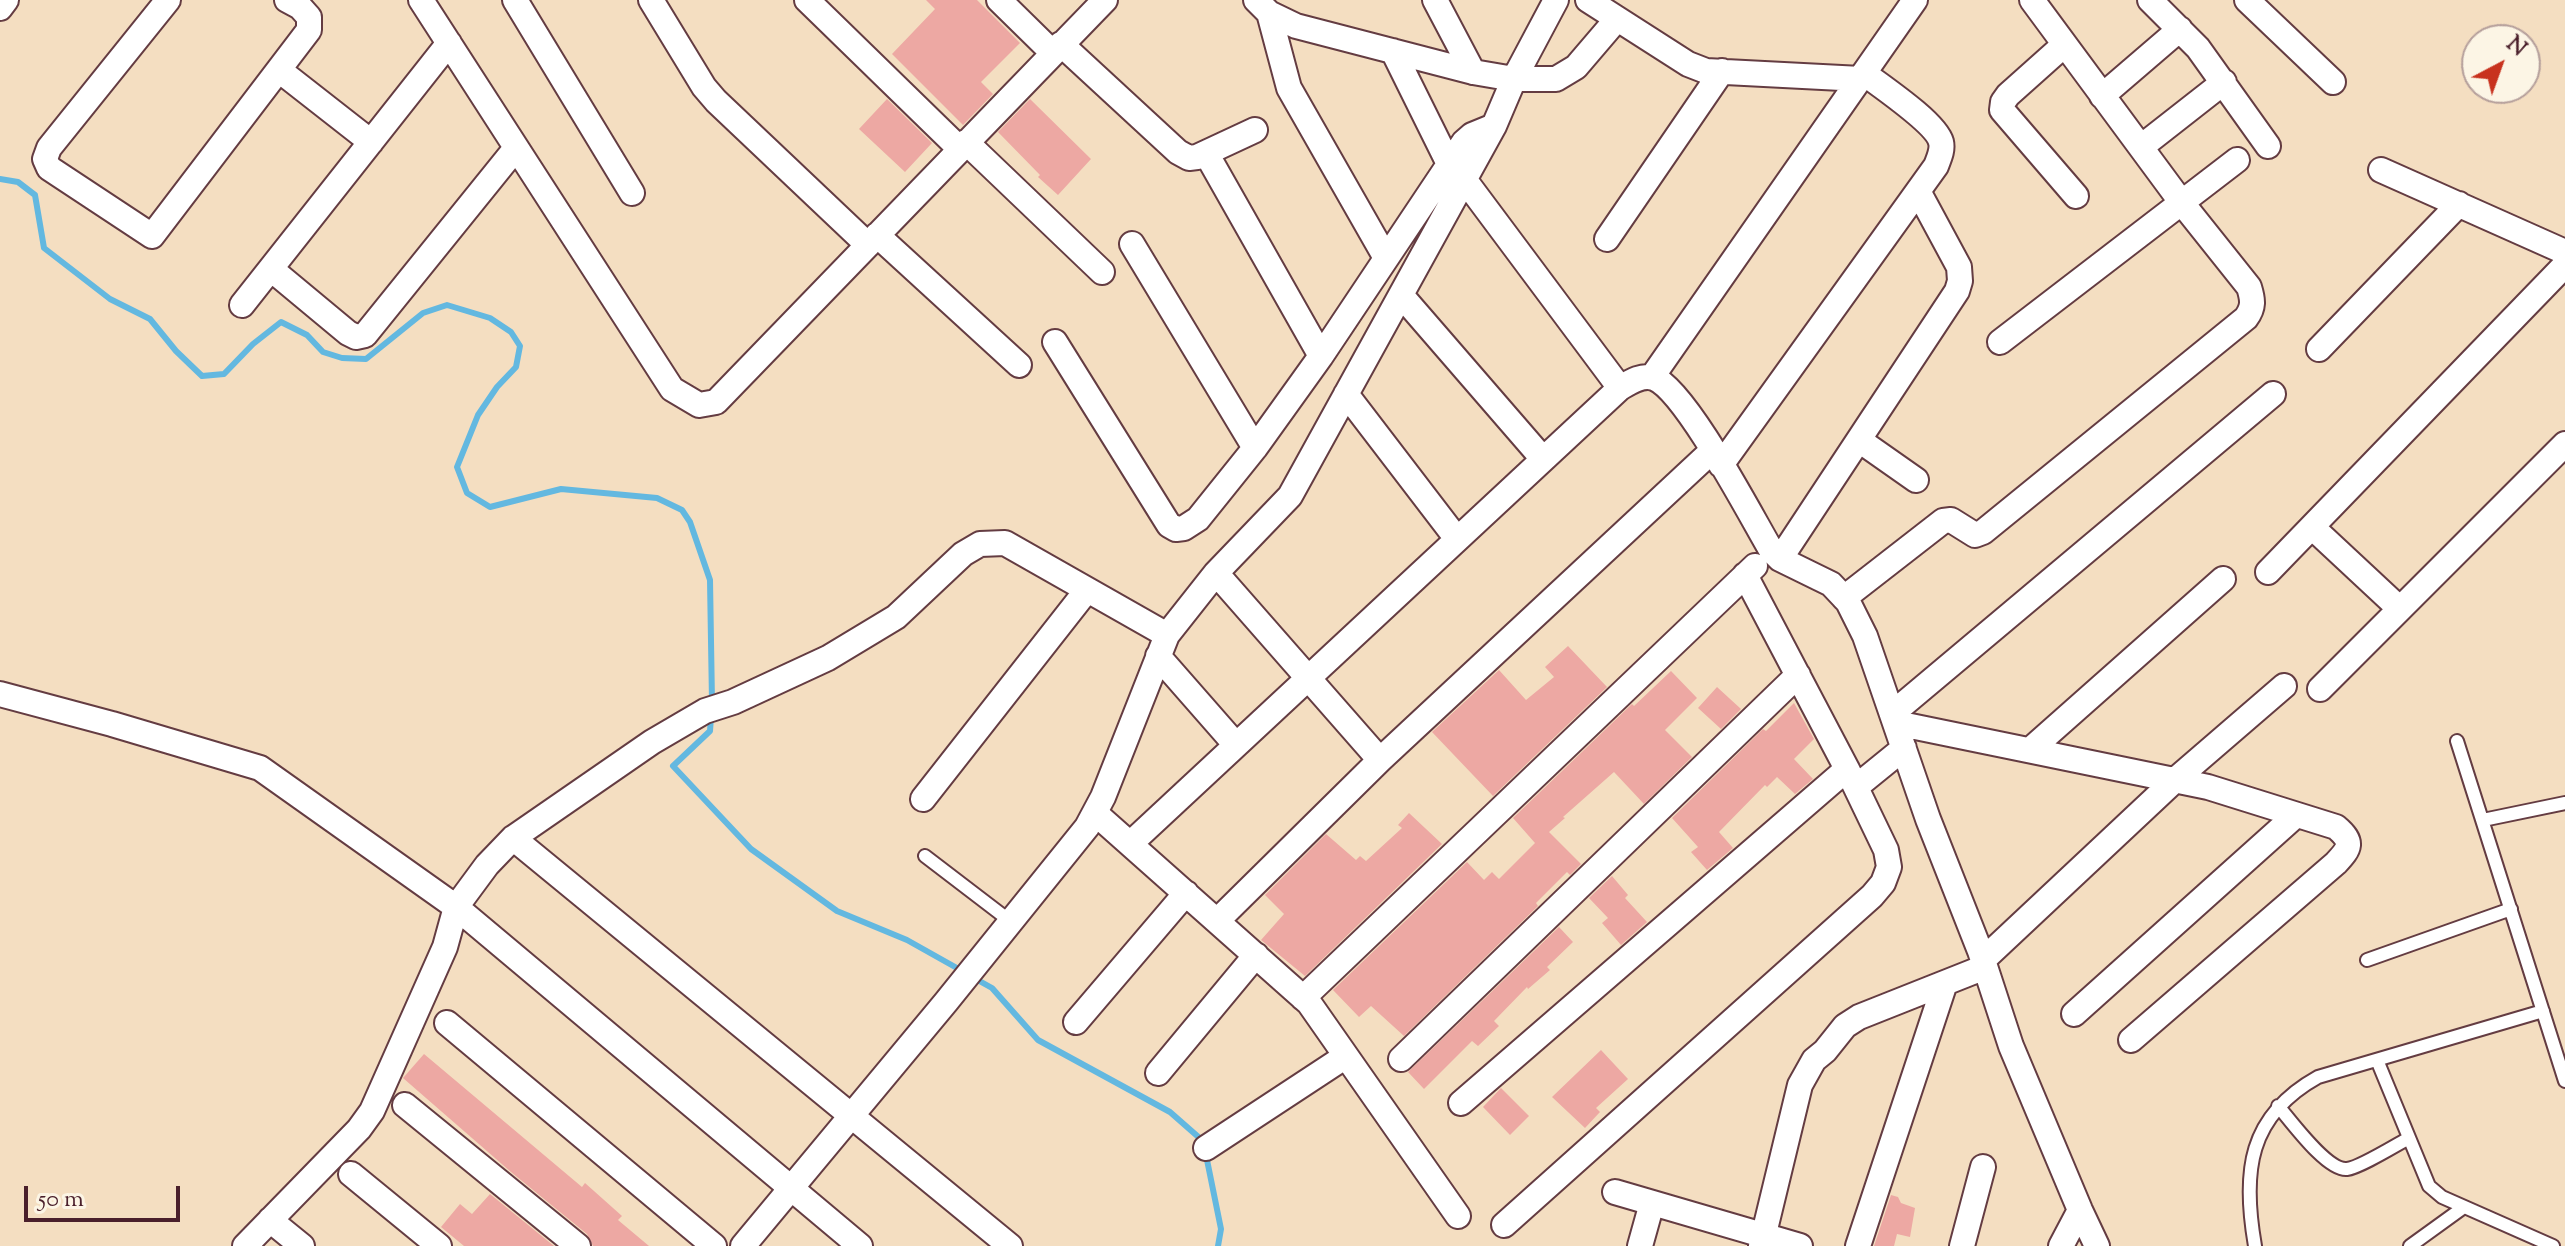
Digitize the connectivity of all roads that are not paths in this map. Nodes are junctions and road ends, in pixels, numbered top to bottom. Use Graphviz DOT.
graph roads {
  1 [pos="6,0"];
  2 [pos="168,0"];
  3 [pos="287,0"];
  4 [pos="422,0"];
  5 [pos="515,0"];
  6 [pos="651,0"];
  7 [pos="807,0"];
  8 [pos="999,0"];
  9 [pos="1105,0"];
  10 [pos="1435,0"];
  11 [pos="1556,0"];
  12 [pos="1588,0"];
  13 [pos="1915,0"];
  14 [pos="2032,0"];
  15 [pos="2150,0"];
  16 [pos="2247,0"];
  17 [pos="1263,6"];
  18 [pos="0,8"];
  19 [pos="1617,19"];
  20 [pos="2180,29"];
  21 [pos="449,43"];
  22 [pos="2064,45"];
  23 [pos="1057,48"];
  24 [pos="1393,51"];
  25 [pos="279,70"];
  26 [pos="1722,71"];
  27 [pos="1473,72"];
  28 [pos="1863,76"];
  29 [pos="1514,79"];
  30 [pos="2224,82"];
  31 [pos="2333,82"];
  32 [pos="2102,96"];
  33 [pos="1255,130"];
  34 [pos="371,142"];
  35 [pos="963,146"];
  36 [pos="2268,146"];
  37 [pos="2141,147"];
  38 [pos="516,148"];
  39 [pos="1206,153"];
  40 [pos="2237,160"];
  41 [pos="2381,170"];
  42 [pos="1456,172"];
  43 [pos="1918,191"];
  44 [pos="632,193"];
  45 [pos="2076,196"];
  46 [pos="2182,203"];
  47 [pos="2459,204"];
  48 [pos="1607,239"];
  49 [pos="873,240"];
  50 [pos="1132,244"];
  51 [pos="2565,252"];
  52 [pos="1386,258"];
  53 [pos="2565,265"];
  54 [pos="271,269"];
  55 [pos="1102,272"];
  56 [pos="1401,295"];
  57 [pos="242,305"];
  58 [pos="1055,342"];
  59 [pos="2000,342"];
  60 [pos="2319,349"];
  61 [pos="1321,356"];
  62 [pos="1019,365"];
  63 [pos="1652,377"];
  64 [pos="1620,388"];
  65 [pos="1346,394"];
  66 [pos="2273,394"];
  67 [pos="1859,440"];
  68 [pos="2565,444"];
  69 [pos="1255,448"];
  70 [pos="1717,458"];
  71 [pos="1543,459"];
  72 [pos="1916,480"];
  73 [pos="2312,527"];
  74 [pos="1457,539"];
  75 [pos="1775,554"];
  76 [pos="2268,572"];
  77 [pos="1216,573"];
  78 [pos="1745,575"];
  79 [pos="2223,579"];
  80 [pos="1087,590"];
  81 [pos="1844,598"];
  82 [pos="2400,609"];
  83 [pos="1163,645"];
  84 [pos="1798,675"];
  85 [pos="1308,678"];
  86 [pos="2284,686"];
  87 [pos="2320,689"];
  88 [pos="0,694"];
  89 [pos="1894,718"];
  90 [pos="2457,741"];
  91 [pos="1236,745"];
  92 [pos="1904,748"];
  93 [pos="2030,750"];
  94 [pos="1380,760"];
  95 [pos="1852,778"];
  96 [pos="2175,780"];
  97 [pos="923,799"];
  98 [pos="2565,803"];
  99 [pos="1095,813"];
  100 [pos="2296,815"];
  101 [pos="2483,820"];
  102 [pos="513,838"];
  103 [pos="1130,844"];
  104 [pos="925,856"];
  105 [pos="1186,893"];
  106 [pos="456,907"];
  107 [pos="2511,909"];
  108 [pos="1010,921"];
  109 [pos="1217,921"];
  110 [pos="1256,955"];
  111 [pos="2367,960"];
  112 [pos="1984,964"];
  113 [pos="1945,983"];
  114 [pos="1303,998"];
  115 [pos="2543,1011"];
  116 [pos="2074,1014"];
  117 [pos="1076,1022"];
  118 [pos="447,1023"];
  119 [pos="2131,1040"];
  120 [pos="1346,1056"];
  121 [pos="1401,1059"];
  122 [pos="2377,1060"];
  123 [pos="1158,1073"];
  124 [pos="2565,1081"];
  125 [pos="1461,1103"];
  126 [pos="405,1105"];
  127 [pos="2278,1106"];
  128 [pos="852,1114"];
  129 [pos="2409,1138"];
  130 [pos="1206,1148"];
  131 [pos="1983,1167"];
  132 [pos="351,1174"];
  133 [pos="790,1189"];
  134 [pos="1615,1192"];
  135 [pos="1652,1203"];
  136 [pos="2464,1207"];
  137 [pos="2080,1210"];
  138 [pos="1458,1216"];
  139 [pos="270,1220"];
  140 [pos="1504,1225"];
  141 [pos="1763,1241"];
  142 [pos="245,1246"];
  143 [pos="302,1246"];
  144 [pos="439,1246"];
  145 [pos="578,1246"];
  146 [pos="714,1246"];
  147 [pos="743,1246"];
  148 [pos="860,1246"];
  149 [pos="1010,1246"];
  150 [pos="1640,1246"];
  151 [pos="1800,1246"];
  152 [pos="1858,1246"];
  153 [pos="1962,1246"];
  154 [pos="2061,1246"];
  155 [pos="2097,1246"];
  156 [pos="2255,1246"];
  157 [pos="2410,1246"];
  158 [pos="2553,1246"];
  1 -- 18 [label="street"];
  2 -- 25 [label="street"];
  3 -- 25 [label="street"];
  4 -- 21 [label="street"];
  5 -- 44 [label="street"];
  6 -- 49 [label="street"];
  7 -- 35 [label="street"];
  8 -- 23 [label="street"];
  9 -- 23 [label="street"];
  10 -- 27 [label="street"];
  11 -- 29 [label="street"];
  12 -- 19 [label="street"];
  13 -- 28 [label="street"];
  14 -- 22 [label="street"];
  15 -- 20 [label="street"];
  16 -- 31 [label="street"];
  17 -- 24 [label="street"];
  17 -- 52 [label="street"];
  19 -- 26 [label="street"];
  19 -- 29 [label="street"];
  20 -- 30 [label="street"];
  20 -- 32 [label="street"];
  21 -- 34 [label="street"];
  21 -- 38 [label="street"];
  22 -- 32 [label="street"];
  22 -- 45 [label="street"];
  23 -- 35 [label="street"];
  23 -- 39 [label="street"];
  24 -- 27 [label="street"];
  24 -- 42 [label="street"];
  25 -- 34 [label="street"];
  26 -- 28 [label="street"];
  26 -- 48 [label="street"];
  27 -- 29 [label="street"];
  28 -- 43 [label="street"];
  28 -- 63 [label="street"];
  29 -- 42 [label="street"];
  30 -- 36 [label="street"];
  30 -- 37 [label="street"];
  32 -- 37 [label="street"];
  33 -- 39 [label="street"];
  34 -- 54 [label="street"];
  35 -- 49 [label="street"];
  35 -- 55 [label="street"];
  37 -- 46 [label="street"];
  38 -- 49 [label="street"];
  38 -- 54 [label="street"];
  39 -- 61 [label="street"];
  40 -- 46 [label="street"];
  41 -- 47 [label="street"];
  42 -- 52 [label="street"];
  42 -- 56 [label="street"];
  42 -- 64 [label="street"];
  43 -- 67 [label="street"];
  43 -- 70 [label="street"];
  46 -- 59 [label="street"];
  46 -- 81 [label="street"];
  47 -- 51 [label="street"];
  47 -- 60 [label="street"];
  49 -- 62 [label="street"];
  50 -- 69 [label="street"];
  52 -- 61 [label="street"];
  53 -- 73 [label="street"];
  54 -- 57 [label="street"];
  56 -- 65 [label="street"];
  56 -- 71 [label="street"];
  58 -- 69 [label="street"];
  61 -- 69 [label="street"];
  63 -- 64 [label="street"];
  63 -- 70 [label="street"];
  64 -- 71 [label="street"];
  65 -- 74 [label="street"];
  65 -- 77 [label="street"];
  66 -- 89 [label="street"];
  67 -- 72 [label="street"];
  67 -- 75 [label="street"];
  68 -- 82 [label="street"];
  70 -- 75 [label="street"];
  70 -- 94 [label="street"];
  71 -- 74 [label="street"];
  73 -- 76 [label="street"];
  73 -- 82 [label="street"];
  74 -- 85 [label="street"];
  75 -- 78 [label="street"];
  75 -- 81 [label="street"];
  77 -- 83 [label="street"];
  77 -- 85 [label="street"];
  78 -- 84 [label="street"];
  78 -- 114 [label="street"];
  79 -- 93 [label="street"];
  80 -- 83 [label="street"];
  80 -- 97 [label="street"];
  80 -- 102 [label="street"];
  81 -- 89 [label="street"];
  82 -- 87 [label="street"];
  83 -- 91 [label="street"];
  83 -- 99 [label="street"];
  84 -- 95 [label="street"];
  84 -- 121 [label="street"];
  85 -- 91 [label="street"];
  85 -- 94 [label="street"];
  86 -- 96 [label="street"];
  88 -- 106 [label="street"];
  89 -- 92 [label="street"];
  89 -- 93 [label="street"];
  90 -- 101 [label="lane"];
  91 -- 103 [label="street"];
  92 -- 95 [label="street"];
  92 -- 112 [label="street"];
  93 -- 96 [label="street"];
  94 -- 109 [label="street"];
  95 -- 125 [label="street"];
  95 -- 140 [label="street"];
  96 -- 100 [label="street"];
  96 -- 112 [label="street"];
  98 -- 101 [label="lane"];
  99 -- 103 [label="street"];
  99 -- 108 [label="street"];
  100 -- 116 [label="street"];
  100 -- 119 [label="street"];
  101 -- 107 [label="lane"];
  102 -- 106 [label="street"];
  102 -- 128 [label="street"];
  103 -- 105 [label="street"];
  104 -- 108 [label="lane"];
  105 -- 109 [label="street"];
  105 -- 117 [label="street"];
  106 -- 133 [label="street"];
  106 -- 139 [label="street"];
  107 -- 111 [label="lane"];
  107 -- 115 [label="lane"];
  108 -- 128 [label="street"];
  109 -- 110 [label="street"];
  110 -- 114 [label="street"];
  110 -- 123 [label="street"];
  112 -- 113 [label="street"];
  112 -- 137 [label="street"];
  113 -- 141 [label="street"];
  113 -- 152 [label="street"];
  114 -- 120 [label="street"];
  115 -- 122 [label="lane"];
  115 -- 124 [label="lane"];
  118 -- 146 [label="street"];
  120 -- 130 [label="street"];
  120 -- 138 [label="street"];
  122 -- 127 [label="lane"];
  122 -- 129 [label="lane"];
  126 -- 145 [label="street"];
  127 -- 129 [label="lane"];
  127 -- 156 [label="lane"];
  128 -- 133 [label="street"];
  128 -- 149 [label="street"];
  129 -- 136 [label="lane"];
  131 -- 153 [label="street"];
  132 -- 144 [label="street"];
  133 -- 147 [label="street"];
  133 -- 148 [label="street"];
  134 -- 135 [label="street"];
  135 -- 141 [label="street"];
  135 -- 150 [label="street"];
  136 -- 157 [label="lane"];
  136 -- 158 [label="lane"];
  137 -- 154 [label="street"];
  137 -- 155 [label="street"];
  139 -- 142 [label="street"];
  139 -- 143 [label="street"];
  141 -- 151 [label="street"];
}
